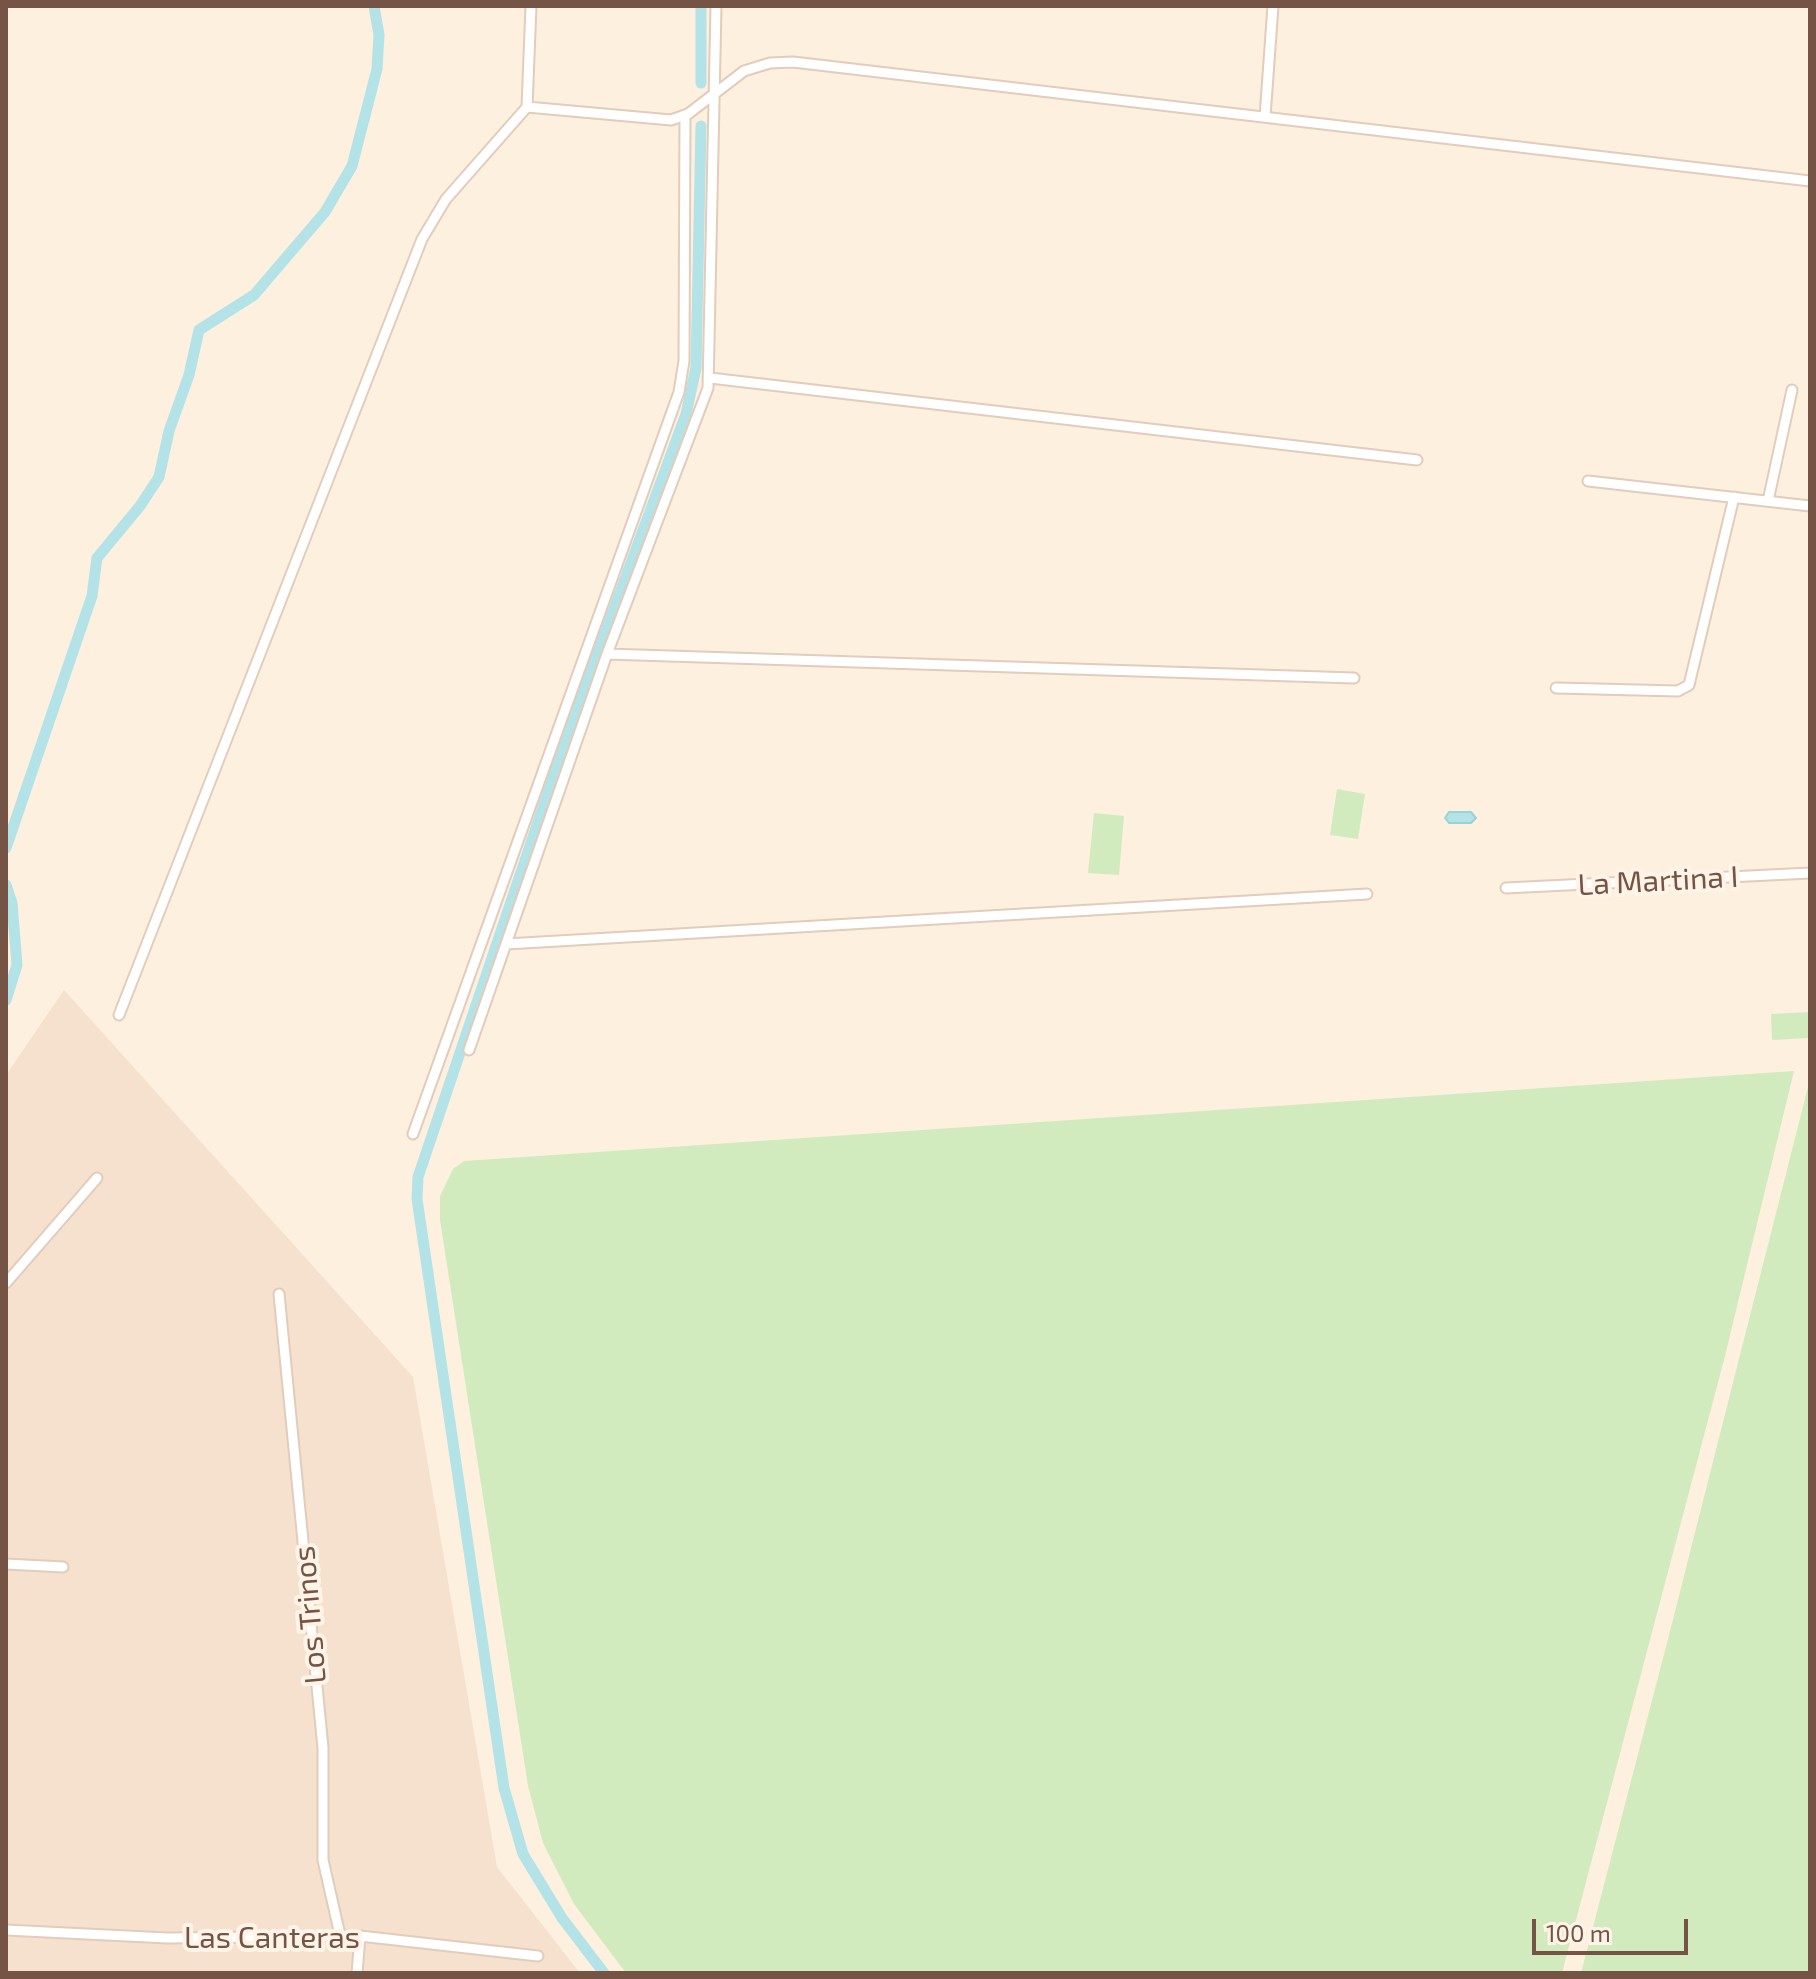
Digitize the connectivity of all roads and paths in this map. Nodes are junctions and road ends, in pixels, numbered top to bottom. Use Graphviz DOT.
graph roads {
  1 [pos="531,6"];
  2 [pos="716,6"];
  3 [pos="1273,6"];
  4 [pos="716,91"];
  5 [pos="527,107"];
  6 [pos="685,115"];
  7 [pos="1265,117"];
  8 [pos="1810,181"];
  9 [pos="710,378"];
  10 [pos="1792,390"];
  11 [pos="1417,460"];
  12 [pos="1588,481"];
  13 [pos="1734,497"];
  14 [pos="1768,501"];
  15 [pos="1810,506"];
  16 [pos="607,654"];
  17 [pos="1354,678"];
  18 [pos="1556,688"];
  19 [pos="1810,873"];
  20 [pos="1506,888"];
  21 [pos="1367,894"];
  22 [pos="506,944"];
  23 [pos="119,1015"];
  24 [pos="469,1050"];
  25 [pos="413,1134"];
  26 [pos="97,1178"];
  27 [pos="6,1283"];
  28 [pos="279,1294"];
  29 [pos="6,1564"];
  30 [pos="63,1567"];
  31 [pos="6,1930"];
  32 [pos="340,1935"];
  33 [pos="360,1936"];
  34 [pos="538,1956"];
  35 [pos="357,1973"];
  1 -- 5 [label="street"];
  2 -- 4 [label="street"];
  3 -- 7 [label="street"];
  4 -- 6 [label="street"];
  4 -- 7 [label="street"];
  4 -- 9 [label="street"];
  5 -- 6 [label="street"];
  5 -- 23 [label="street"];
  6 -- 25 [label="street"];
  7 -- 8 [label="street"];
  9 -- 11 [label="street"];
  9 -- 16 [label="street"];
  10 -- 14 [label="street"];
  12 -- 13 [label="street"];
  13 -- 14 [label="street"];
  13 -- 18 [label="street"];
  14 -- 15 [label="street"];
  16 -- 17 [label="street"];
  16 -- 22 [label="street"];
  19 -- 20 [label="street, La Martina I"];
  21 -- 22 [label="street"];
  22 -- 24 [label="street"];
  26 -- 27 [label="street"];
  28 -- 32 [label="street, Los Trinos"];
  29 -- 30 [label="street"];
  31 -- 32 [label="street, Las Canteras"];
  32 -- 33 [label="street, Las Canteras"];
  33 -- 34 [label="street, Las Canteras"];
  33 -- 35 [label="street"];
}
